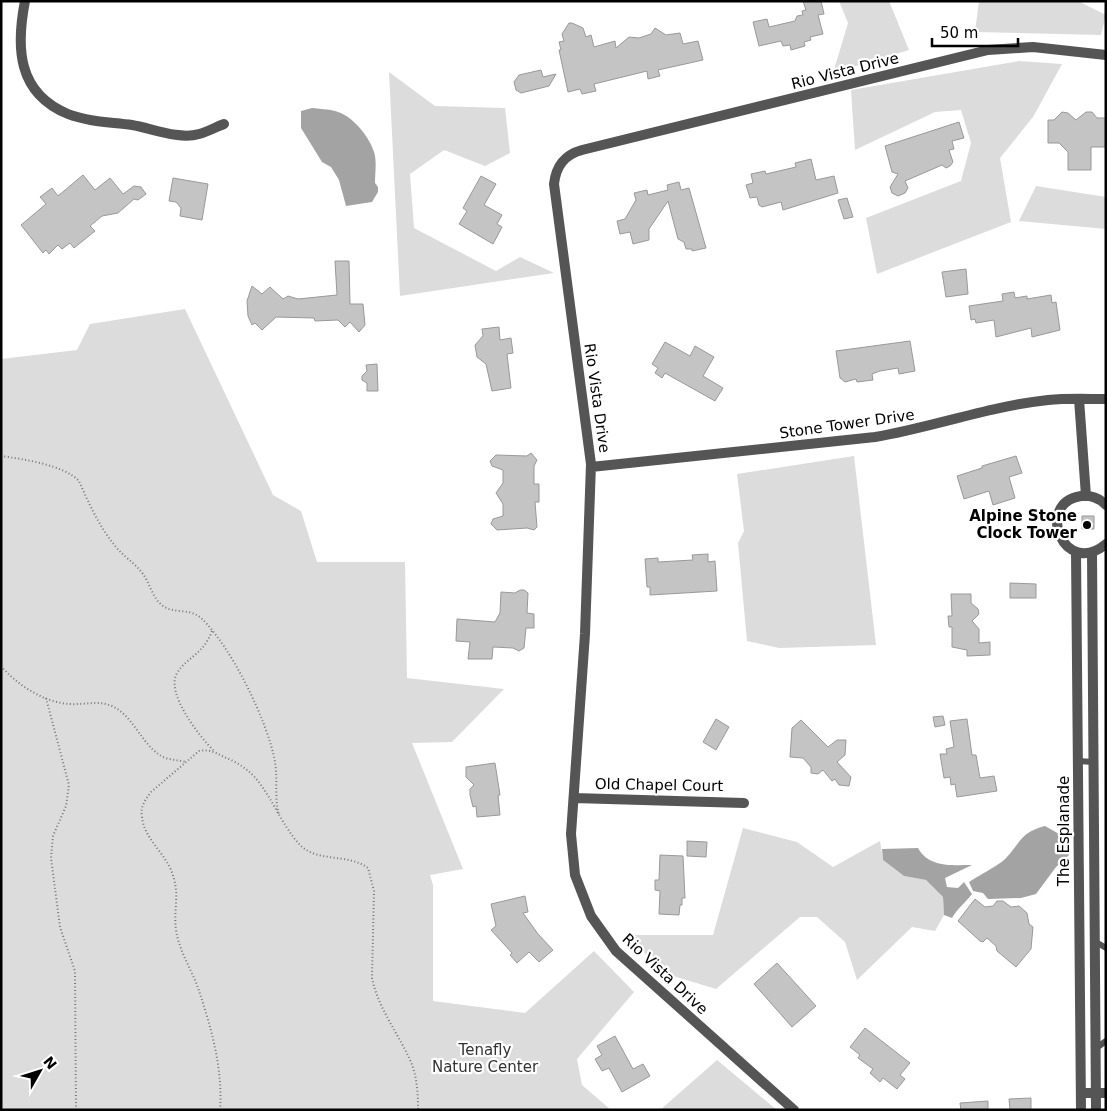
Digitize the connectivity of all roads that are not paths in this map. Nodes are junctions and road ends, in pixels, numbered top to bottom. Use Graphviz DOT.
graph roads {
  1 [pos="25,1"];
  2 [pos="1106,55"];
  3 [pos="224,124"];
  4 [pos="1079,399"];
  5 [pos="1106,399"];
  6 [pos="591,468"];
  7 [pos="1086,496"];
  8 [pos="1106,505"];
  9 [pos="1106,544"];
  10 [pos="1076,552"];
  11 [pos="1092,552"];
  12 [pos="1078,761"];
  13 [pos="1094,762"];
  14 [pos="574,798"];
  15 [pos="744,803"];
  16 [pos="1094,941"];
  17 [pos="1106,948"];
  18 [pos="1080,975"];
  19 [pos="1094,975"];
  20 [pos="1106,1041"];
  21 [pos="1096,1049"];
  22 [pos="1081,1093"];
  23 [pos="1101,1093"];
  24 [pos="794,1110"];
  25 [pos="1081,1110"];
  26 [pos="1096,1110"];
  1 -- 3 [label="street"];
  2 -- 6 [label="street, Rio Vista Drive"];
  4 -- 5 [label="street, Stone Tower Drive"];
  4 -- 6 [label="street, Stone Tower Drive"];
  4 -- 7 [label="street"];
  6 -- 14 [label="street, Rio Vista Drive"];
  7 -- 8 [label="street"];
  7 -- 10 [label="street"];
  9 -- 11 [label="street"];
  10 -- 11 [label="street"];
  10 -- 12 [label="street, The Esplanade"];
  11 -- 13 [label="street, The Esplanade"];
  12 -- 13 [label="lane"];
  12 -- 18 [label="street, The Esplanade"];
  13 -- 16 [label="street, The Esplanade"];
  14 -- 15 [label="street, Old Chapel Court"];
  14 -- 24 [label="street, Rio Vista Drive"];
  16 -- 17 [label="lane"];
  16 -- 19 [label="street, The Esplanade"];
  18 -- 19 [label="lane"];
  18 -- 22 [label="street, The Esplanade"];
  19 -- 21 [label="street, The Esplanade"];
  20 -- 21 [label="lane"];
  21 -- 23 [label="street, The Esplanade"];
  22 -- 23 [label="street"];
  22 -- 25 [label="street, The Esplanade"];
  23 -- 26 [label="street, The Esplanade"];
}
